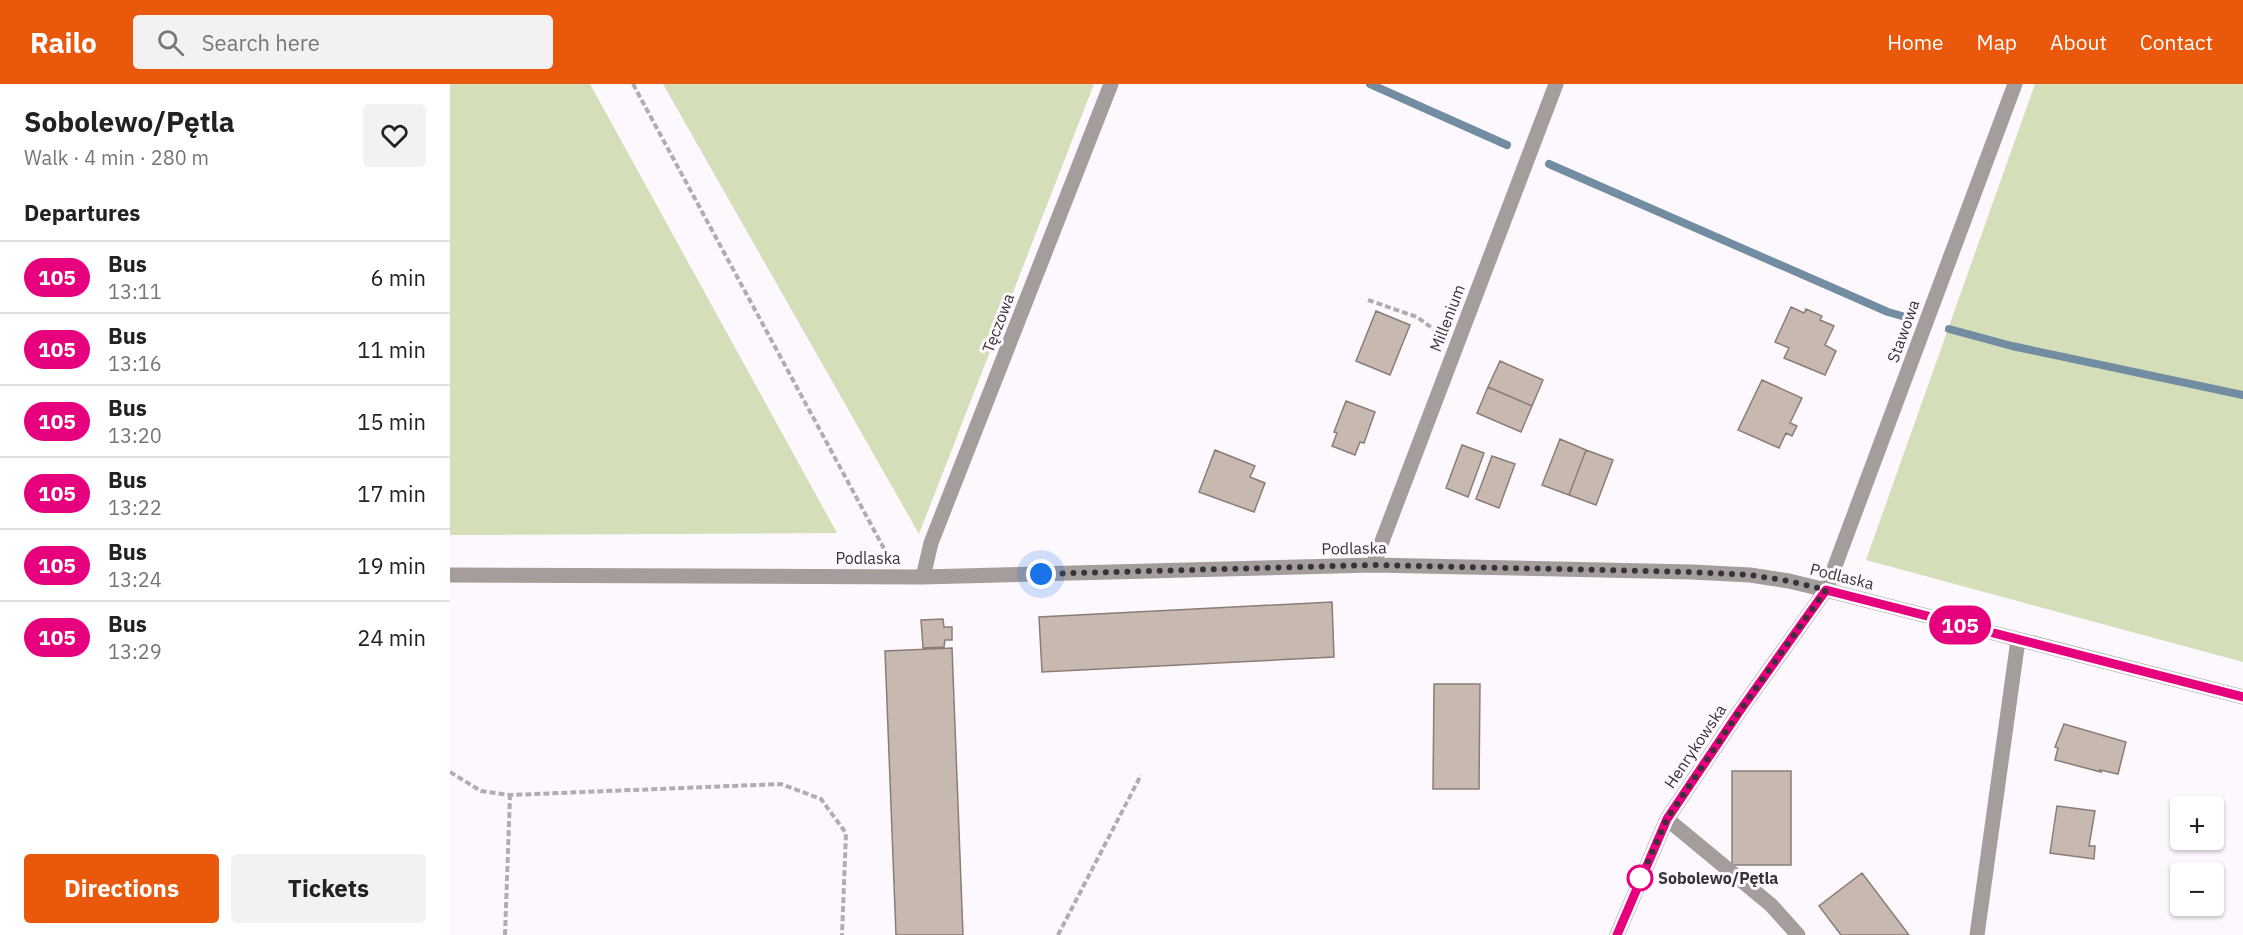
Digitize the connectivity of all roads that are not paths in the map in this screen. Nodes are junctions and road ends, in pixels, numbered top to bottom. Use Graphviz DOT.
graph roads {
  1 [pos="1111,84"];
  2 [pos="1556,84"];
  3 [pos="2014,84"];
  4 [pos="1373,565"];
  5 [pos="450,575"];
  6 [pos="923,577"];
  7 [pos="1826,590"];
  8 [pos="2018,639"];
  9 [pos="2243,697"];
  10 [pos="1667,819"];
  11 [pos="1617,935"];
  12 [pos="1798,935"];
  13 [pos="1977,935"];
  1 -- 6 [label="street, Tęczowa"];
  2 -- 4 [label="street, Millenium"];
  3 -- 7 [label="street, Stawowa"];
  4 -- 6 [label="street, Podlaska"];
  4 -- 7 [label="street, Podlaska"];
  5 -- 6 [label="street, Podlaska"];
  7 -- 8 [label="street, Podlaska"];
  7 -- 10 [label="street, Henrykowska"];
  8 -- 9 [label="street, Podlaska"];
  8 -- 13 [label="street"];
  10 -- 11 [label="street, Henrykowska"];
  10 -- 12 [label="street"];
}
